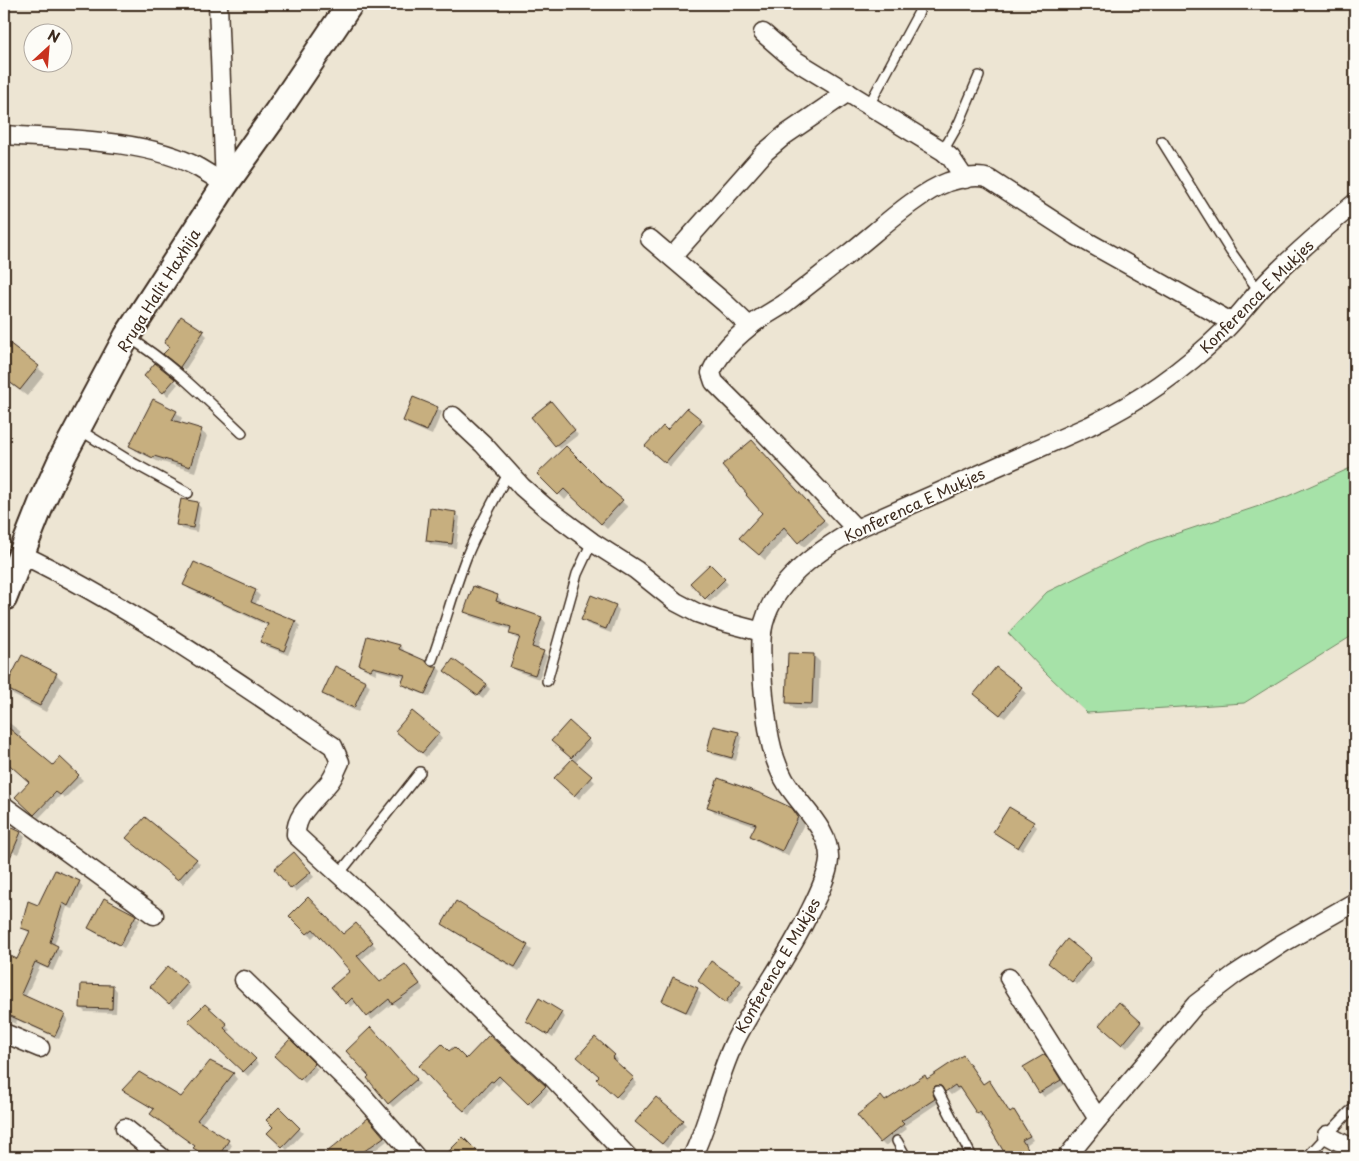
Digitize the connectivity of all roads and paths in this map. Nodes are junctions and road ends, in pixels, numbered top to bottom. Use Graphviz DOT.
graph roads {
  1 [pos="218,4"];
  2 [pos="350,4"];
  3 [pos="919,12"];
  4 [pos="764,33"];
  5 [pos="979,76"];
  6 [pos="848,92"];
  7 [pos="870,105"];
  8 [pos="4,136"];
  9 [pos="1162,141"];
  10 [pos="943,151"];
  11 [pos="965,179"];
  12 [pos="225,185"];
  13 [pos="1355,203"];
  14 [pos="650,239"];
  15 [pos="672,257"];
  16 [pos="1259,291"];
  17 [pos="1231,322"];
  18 [pos="749,326"];
  19 [pos="127,336"];
  20 [pos="453,416"];
  21 [pos="78,428"];
  22 [pos="242,433"];
  23 [pos="509,472"];
  24 [pos="188,493"];
  25 [pos="856,529"];
  26 [pos="592,542"];
  27 [pos="21,554"];
  28 [pos="4,598"];
  29 [pos="762,632"];
  30 [pos="432,660"];
  31 [pos="547,681"];
  32 [pos="420,772"];
  33 [pos="4,806"];
  34 [pos="339,874"];
  35 [pos="1355,902"];
  36 [pos="154,915"];
  37 [pos="1009,978"];
  38 [pos="244,980"];
  39 [pos="4,1033"];
  40 [pos="40,1048"];
  41 [pos="938,1091"];
  42 [pos="1355,1108"];
  43 [pos="1098,1119"];
  44 [pos="125,1128"];
  45 [pos="1327,1135"];
  46 [pos="897,1141"];
  47 [pos="1355,1150"];
  48 [pos="161,1157"];
  49 [pos="416,1157"];
  50 [pos="628,1157"];
  51 [pos="692,1157"];
  52 [pos="906,1157"];
  53 [pos="972,1157"];
  54 [pos="1067,1157"];
  55 [pos="1307,1157"];
  1 -- 12 [label="street"];
  2 -- 12 [label="street, Rruga Halit Haxhija"];
  3 -- 7 [label="lane"];
  4 -- 6 [label="street"];
  5 -- 10 [label="lane"];
  6 -- 7 [label="street"];
  6 -- 15 [label="street"];
  7 -- 10 [label="street"];
  8 -- 12 [label="street"];
  9 -- 16 [label="lane"];
  10 -- 11 [label="street"];
  11 -- 17 [label="street"];
  11 -- 18 [label="street"];
  12 -- 19 [label="street, Rruga Halit Haxhija"];
  13 -- 16 [label="street, Konferenca E Mukjes"];
  14 -- 15 [label="street"];
  15 -- 18 [label="street"];
  16 -- 17 [label="street, Konferenca E Mukjes"];
  17 -- 25 [label="street, Konferenca E Mukjes"];
  18 -- 25 [label="street"];
  19 -- 21 [label="street, Rruga Halit Haxhija"];
  19 -- 22 [label="lane"];
  20 -- 23 [label="street"];
  21 -- 24 [label="lane"];
  21 -- 27 [label="street, Rruga Halit Haxhija"];
  23 -- 26 [label="street"];
  23 -- 30 [label="lane"];
  25 -- 29 [label="street, Konferenca E Mukjes"];
  26 -- 29 [label="street"];
  26 -- 31 [label="lane"];
  27 -- 28 [label="street, Rruga Halit Haxhija"];
  27 -- 34 [label="street"];
  29 -- 51 [label="street, Konferenca E Mukjes"];
  32 -- 34 [label="lane"];
  33 -- 36 [label="street"];
  34 -- 50 [label="street"];
  35 -- 43 [label="street"];
  37 -- 43 [label="street"];
  38 -- 49 [label="street"];
  39 -- 40 [label="street"];
  41 -- 53 [label="lane"];
  42 -- 45 [label="lane"];
  43 -- 54 [label="street"];
  44 -- 48 [label="street"];
  45 -- 47 [label="street"];
  45 -- 55 [label="lane"];
  46 -- 52 [label="lane"];
}
